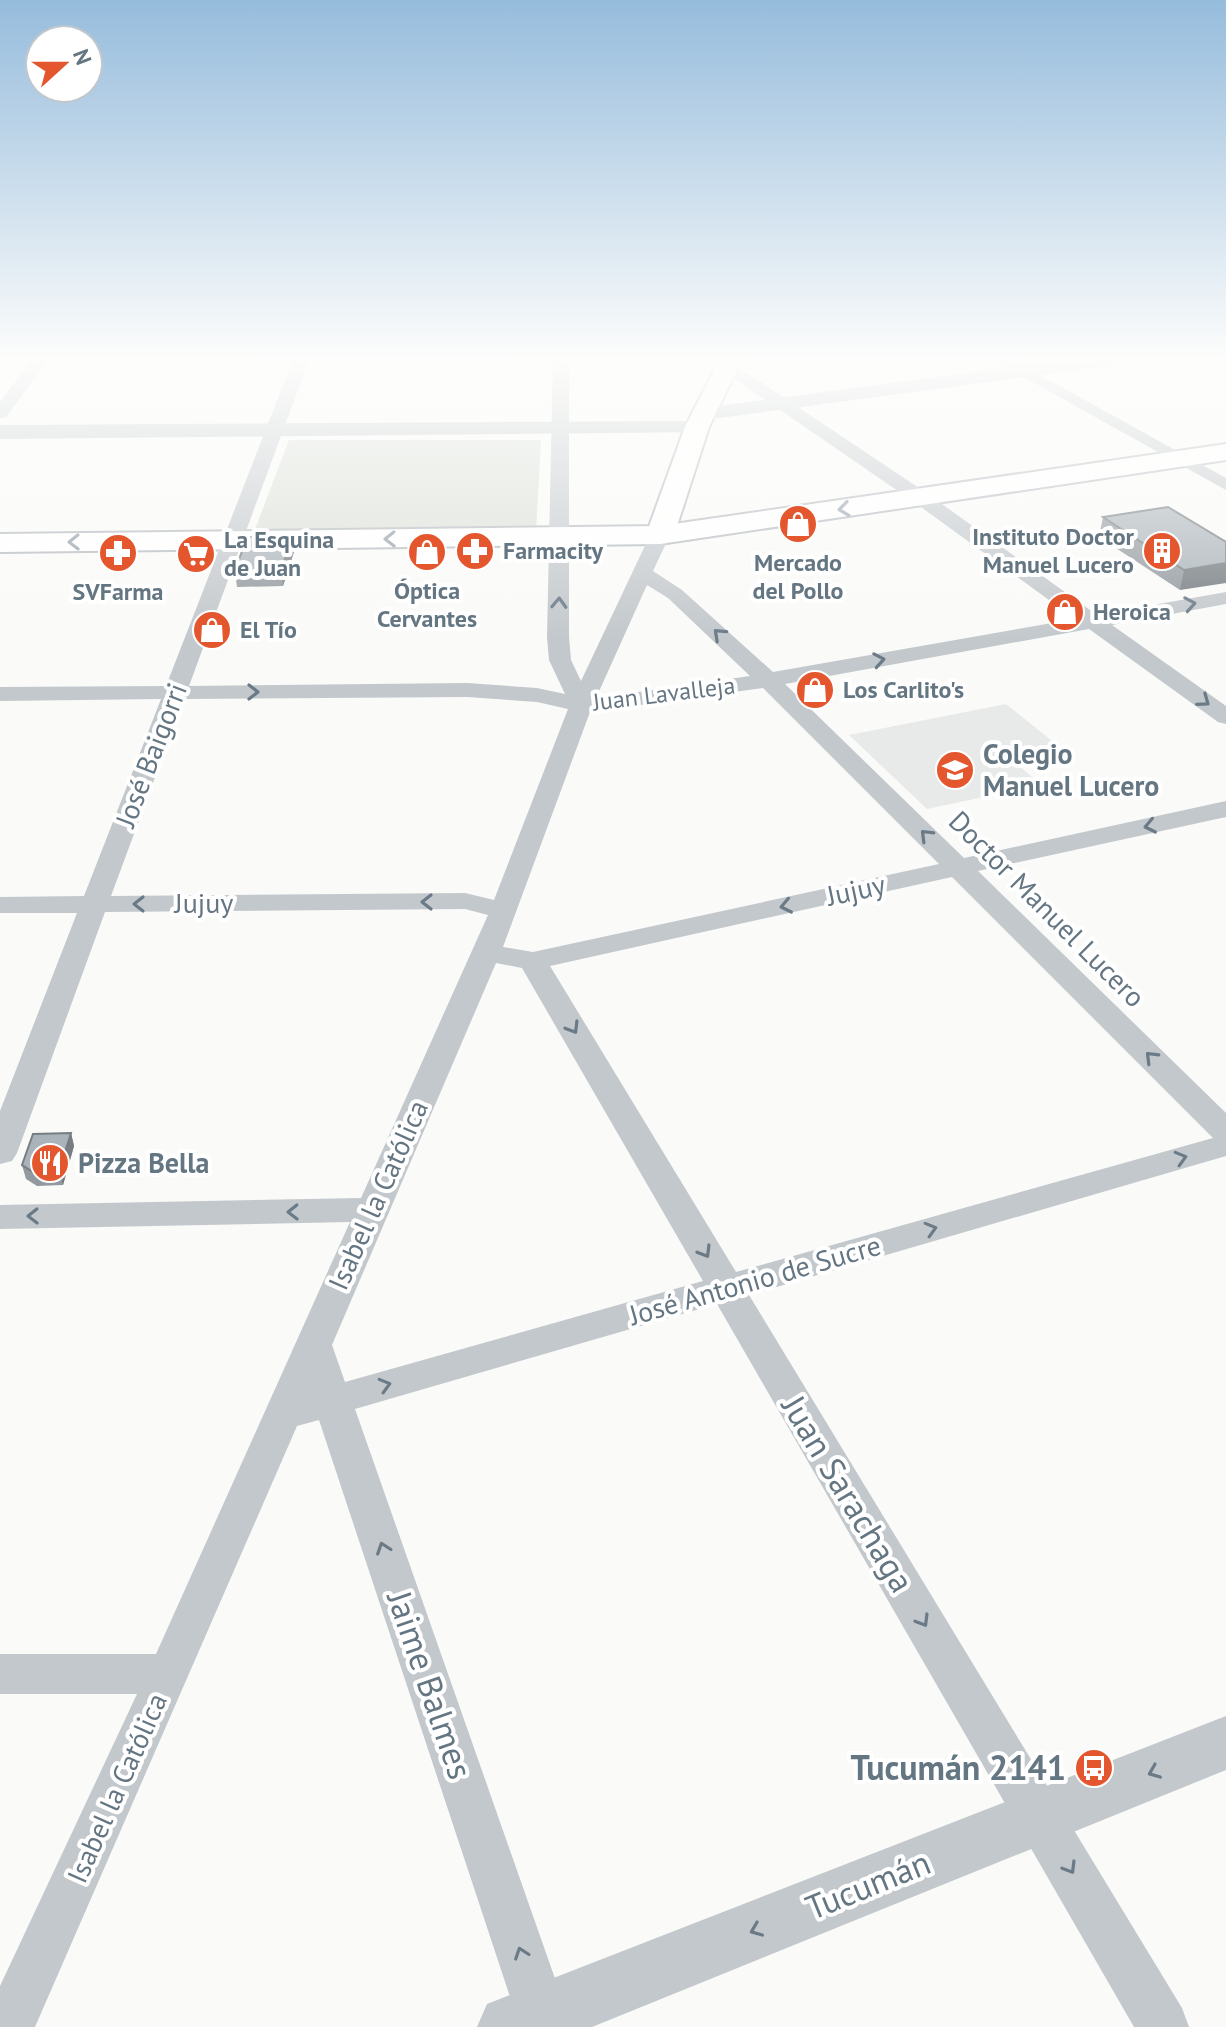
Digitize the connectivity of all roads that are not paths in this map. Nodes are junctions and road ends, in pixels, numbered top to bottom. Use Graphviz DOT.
graph roads {
  1 [pos="266,452"];
  2 [pos="561,452"];
  3 [pos="690,452"];
  4 [pos="851,452"];
  5 [pos="1167,452"];
  6 [pos="1226,452"];
  7 [pos="1180,459"];
  8 [pos="1226,485"];
  9 [pos="921,498"];
  10 [pos="660,535"];
  11 [pos="561,537"];
  12 [pos="232,540"];
  13 [pos="0,543"];
  14 [pos="643,573"];
  15 [pos="1226,598"];
  16 [pos="1093,622"];
  17 [pos="558,637"];
  18 [pos="611,639"];
  19 [pos="560,660"];
  20 [pos="768,680"];
  21 [pos="467,690"];
  22 [pos="175,692"];
  23 [pos="0,694"];
  24 [pos="581,705"];
  25 [pos="1226,717"];
  26 [pos="1226,809"];
  27 [pos="959,868"];
  28 [pos="95,904"];
  29 [pos="0,905"];
  30 [pos="504,911"];
  31 [pos="485,952"];
  32 [pos="533,961"];
  33 [pos="1226,1132"];
  34 [pos="1226,1145"];
  35 [pos="0,1153"];
  36 [pos="371,1210"];
  37 [pos="0,1217"];
  38 [pos="726,1288"];
  39 [pos="313,1344"];
  40 [pos="333,1400"];
  41 [pos="283,1415"];
  42 [pos="0,1674"];
  43 [pos="169,1674"];
  44 [pos="1226,1743"];
  45 [pos="1039,1817"];
  46 [pos="533,2023"];
  47 [pos="8,2027"];
  48 [pos="1163,2027"];
  1 -- 12 [label="street, José Baigorri"];
  2 -- 11 [label="street"];
  3 -- 10 [label="main road, Isabel la Católica"];
  4 -- 9 [label="street"];
  5 -- 7 [label="street"];
  6 -- 7 [label="main road"];
  7 -- 8 [label="street"];
  7 -- 9 [label="main road"];
  9 -- 10 [label="main road, one-way"];
  9 -- 16 [label="street"];
  10 -- 11 [label="main road"];
  10 -- 14 [label="street, Isabel la Católica"];
  11 -- 12 [label="main road, one-way"];
  17 -- 11 [label="street, one-way"];
  12 -- 13 [label="main road, one-way"];
  12 -- 22 [label="street, José Baigorri"];
  14 -- 18 [label="street, Isabel la Católica"];
  20 -- 14 [label="street, Doctor Manuel Lucero, one-way"];
  16 -- 15 [label="street, Juan Lavalleja, one-way"];
  20 -- 16 [label="street, Juan Lavalleja, one-way"];
  16 -- 25 [label="street, one-way"];
  17 -- 18 [label="street"];
  17 -- 19 [label="street"];
  18 -- 24 [label="street, Isabel la Católica"];
  19 -- 21 [label="street"];
  19 -- 24 [label="street"];
  20 -- 24 [label="street, Juan Lavalleja"];
  27 -- 20 [label="street, Doctor Manuel Lucero, one-way"];
  22 -- 21 [label="street, Juan Lavalleja, one-way"];
  21 -- 24 [label="street, Juan Lavalleja"];
  22 -- 23 [label="street, Juan Lavalleja"];
  22 -- 28 [label="street, José Baigorri"];
  24 -- 30 [label="street, Isabel la Católica"];
  26 -- 27 [label="street, Jujuy, one-way"];
  27 -- 32 [label="street, Jujuy, one-way"];
  33 -- 27 [label="street, Doctor Manuel Lucero, one-way"];
  28 -- 29 [label="street, Jujuy"];
  30 -- 28 [label="street, Jujuy, one-way"];
  28 -- 35 [label="street, José Baigorri"];
  30 -- 31 [label="street, Isabel la Católica"];
  31 -- 32 [label="street, Jujuy"];
  31 -- 36 [label="street, Isabel la Católica"];
  32 -- 38 [label="street, Juan Sarachaga, one-way"];
  38 -- 34 [label="street, José Antonio de Sucre, one-way"];
  36 -- 37 [label="street, one-way"];
  36 -- 39 [label="street, Isabel la Católica"];
  40 -- 38 [label="street, José Antonio de Sucre, one-way"];
  38 -- 45 [label="street, Juan Sarachaga, one-way"];
  39 -- 40 [label="street, Jaime Balmes"];
  39 -- 41 [label="street, Isabel la Católica"];
  40 -- 41 [label="street, José Antonio de Sucre"];
  46 -- 40 [label="street, Jaime Balmes, one-way"];
  41 -- 43 [label="street, Isabel la Católica"];
  42 -- 43 [label="street"];
  43 -- 47 [label="street, Isabel la Católica"];
  44 -- 45 [label="street, Tucumán, one-way"];
  45 -- 46 [label="street, Tucumán, one-way"];
  45 -- 48 [label="street, Juan Sarachaga, one-way"];
}
